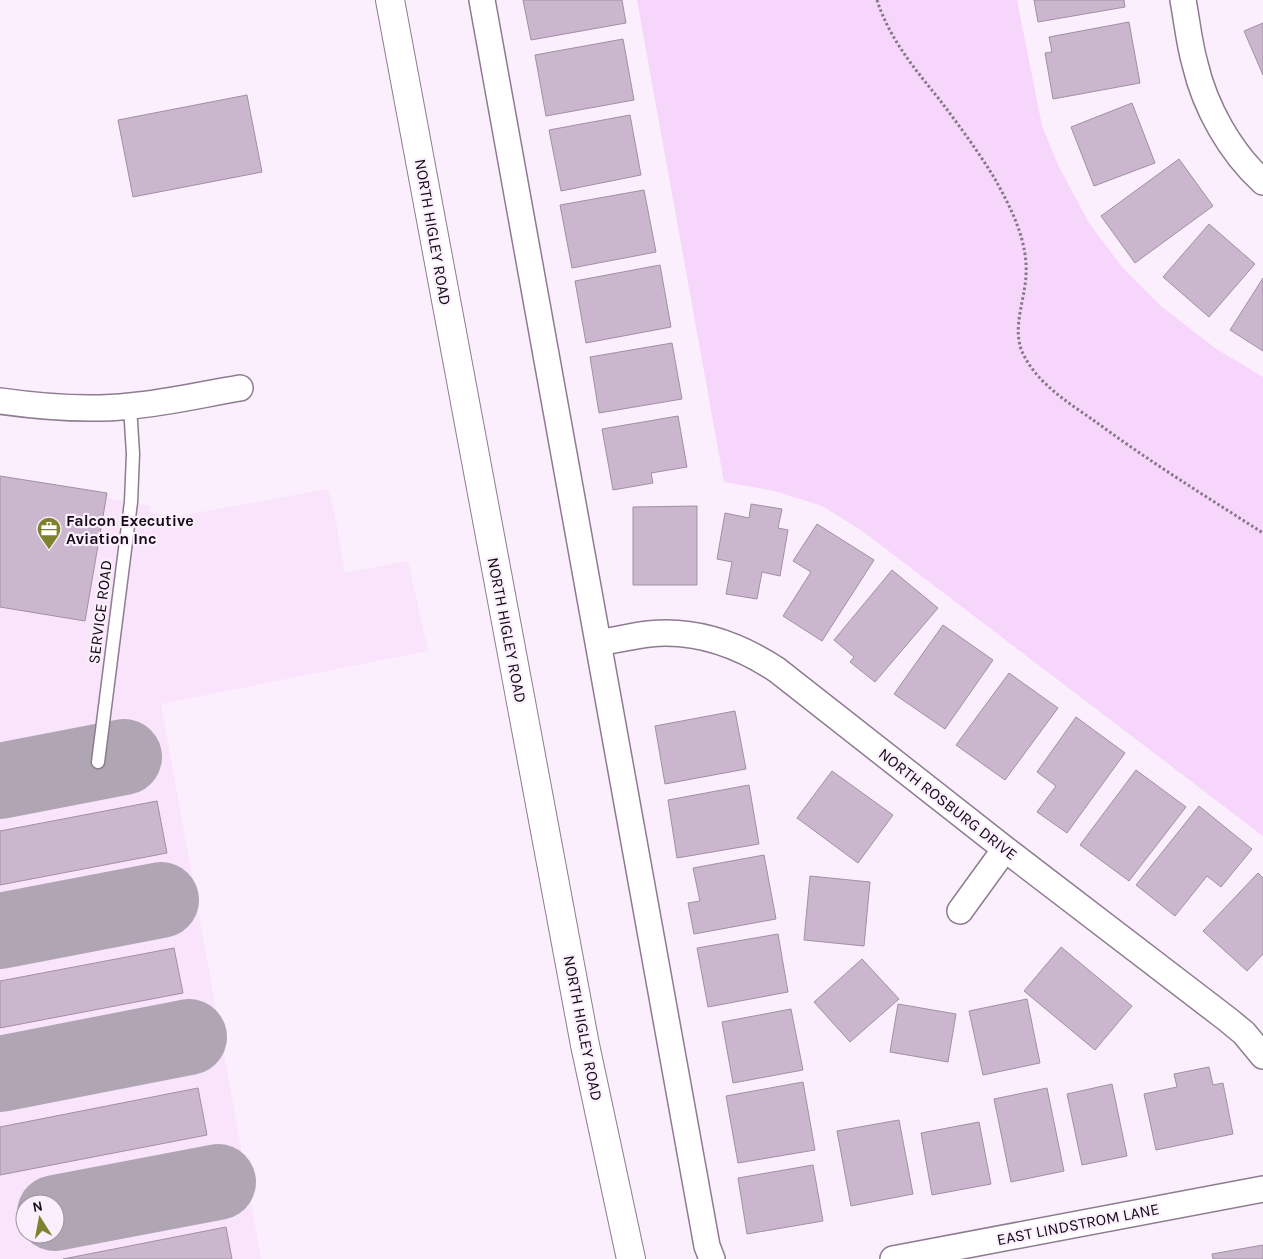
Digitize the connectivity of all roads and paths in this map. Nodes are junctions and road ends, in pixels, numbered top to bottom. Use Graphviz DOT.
graph roads {
  1 [pos="390,0"];
  2 [pos="482,0"];
  3 [pos="877,0"];
  4 [pos="1183,0"];
  5 [pos="1263,182"];
  6 [pos="240,388"];
  7 [pos="0,401"];
  8 [pos="130,406"];
  9 [pos="1263,533"];
  10 [pos="599,643"];
  11 [pos="98,762"];
  12 [pos="1005,849"];
  13 [pos="960,912"];
  14 [pos="1263,1056"];
  15 [pos="1263,1189"];
  16 [pos="631,1259"];
  17 [pos="712,1259"];
  18 [pos="893,1259"];
  1 -- 16 [label="main road, NORTH HIGLEY ROAD"];
  2 -- 10 [label="street"];
  3 -- 9 [label="path"];
  4 -- 5 [label="street"];
  6 -- 8 [label="street"];
  7 -- 8 [label="street"];
  8 -- 11 [label="lane, SERVICE ROAD"];
  10 -- 12 [label="street, NORTH ROSBURG DRIVE"];
  10 -- 17 [label="street"];
  12 -- 13 [label="street"];
  12 -- 14 [label="street, NORTH ROSBURG DRIVE"];
  15 -- 18 [label="street, EAST LINDSTROM LANE"];
}
